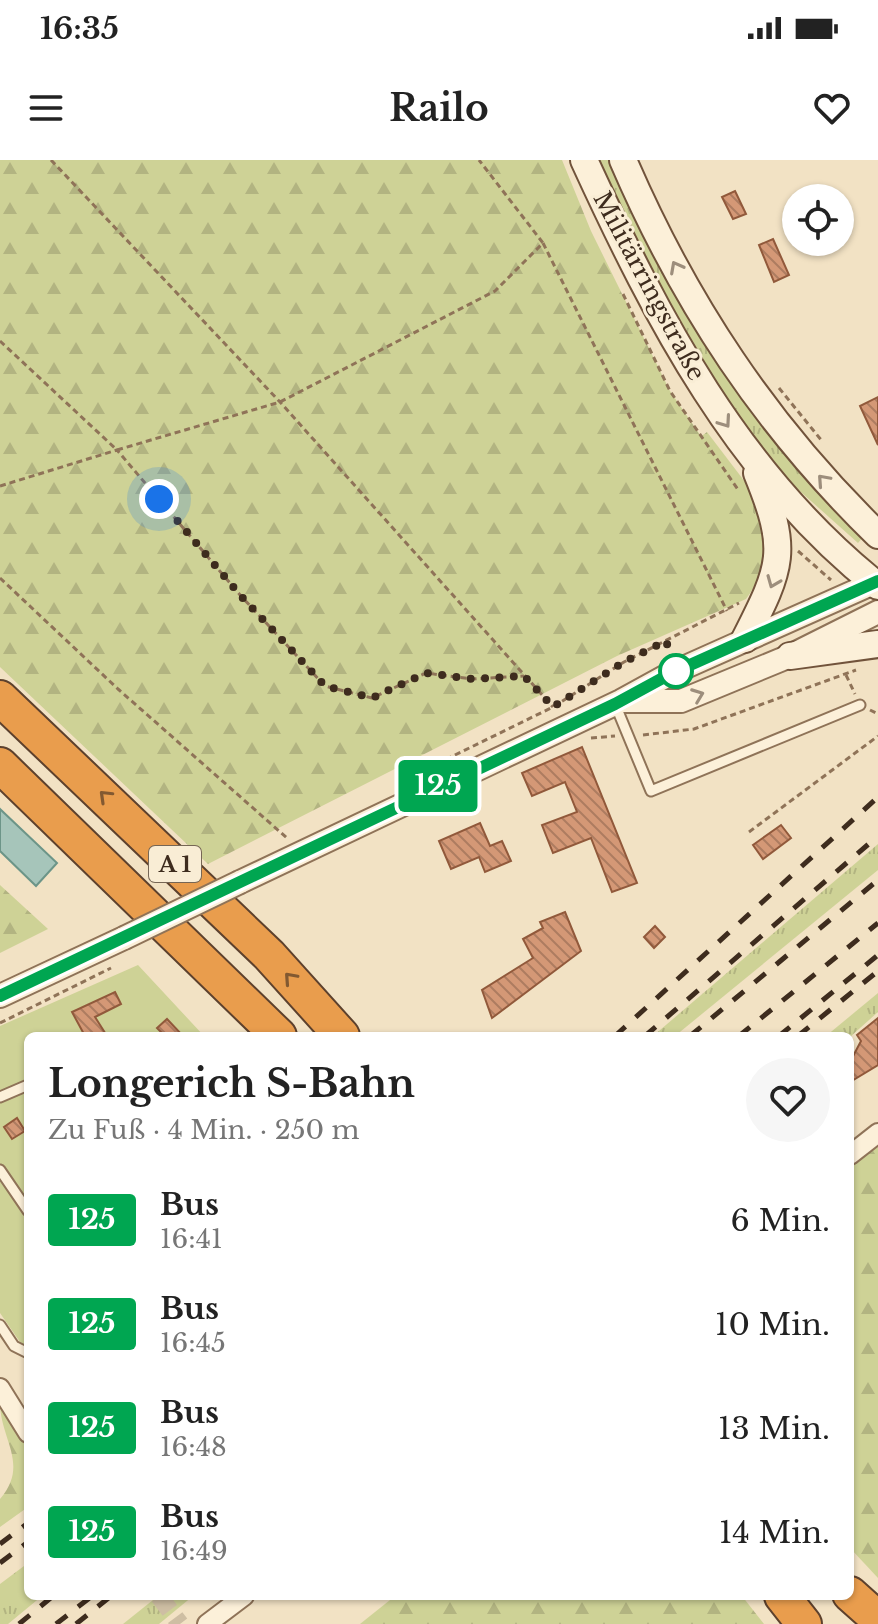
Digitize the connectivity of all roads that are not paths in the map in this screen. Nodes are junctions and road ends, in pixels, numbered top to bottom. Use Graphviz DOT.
graph roads {
  1 [pos="584,160"];
  2 [pos="623,160"];
  3 [pos="749,455"];
  4 [pos="878,535"];
  5 [pos="876,583"];
  6 [pos="878,612"];
  7 [pos="745,639"];
  8 [pos="878,644"];
  9 [pos="790,656"];
  10 [pos="0,698"];
  11 [pos="618,703"];
  12 [pos="860,705"];
  13 [pos="0,765"];
  14 [pos="0,996"];
  15 [pos="275,1032"];
  16 [pos="338,1032"];
  17 [pos="24,1087"];
  18 [pos="0,1097"];
  19 [pos="878,1133"];
  20 [pos="854,1152"];
  21 [pos="0,1170"];
  22 [pos="24,1205"];
  23 [pos="0,1325"];
  24 [pos="24,1351"];
  25 [pos="0,1388"];
  26 [pos="24,1427"];
  27 [pos="854,1598"];
  28 [pos="239,1600"];
  29 [pos="763,1600"];
  30 [pos="785,1600"];
  31 [pos="832,1600"];
  32 [pos="878,1619"];
  33 [pos="207,1624"];
  34 [pos="780,1624"];
  35 [pos="804,1624"];
  36 [pos="851,1624"];
  1 -- 3 [label="main road, Militärringstraße, one-way"];
  4 -- 2 [label="main road, Militärringstraße, one-way"];
  3 -- 5 [label="main road, Militärringstraße"];
  3 -- 7 [label="main road, one-way"];
  5 -- 7 [label="street"];
  6 -- 9 [label="street"];
  7 -- 11 [label="street"];
  8 -- 9 [label="main road"];
  11 -- 9 [label="street, one-way"];
  16 -- 10 [label="highway, A 1, one-way"];
  11 -- 12 [label="lane"];
  11 -- 14 [label="street, bridge"];
  13 -- 15 [label="highway, A 1"];
  17 -- 18 [label="lane"];
  19 -- 20 [label="street"];
  21 -- 22 [label="lane"];
  23 -- 24 [label="lane"];
  25 -- 26 [label="street"];
  27 -- 32 [label="highway"];
  28 -- 33 [label="street"];
  29 -- 34 [label="highway"];
  30 -- 35 [label="highway"];
  31 -- 36 [label="highway"];
}
